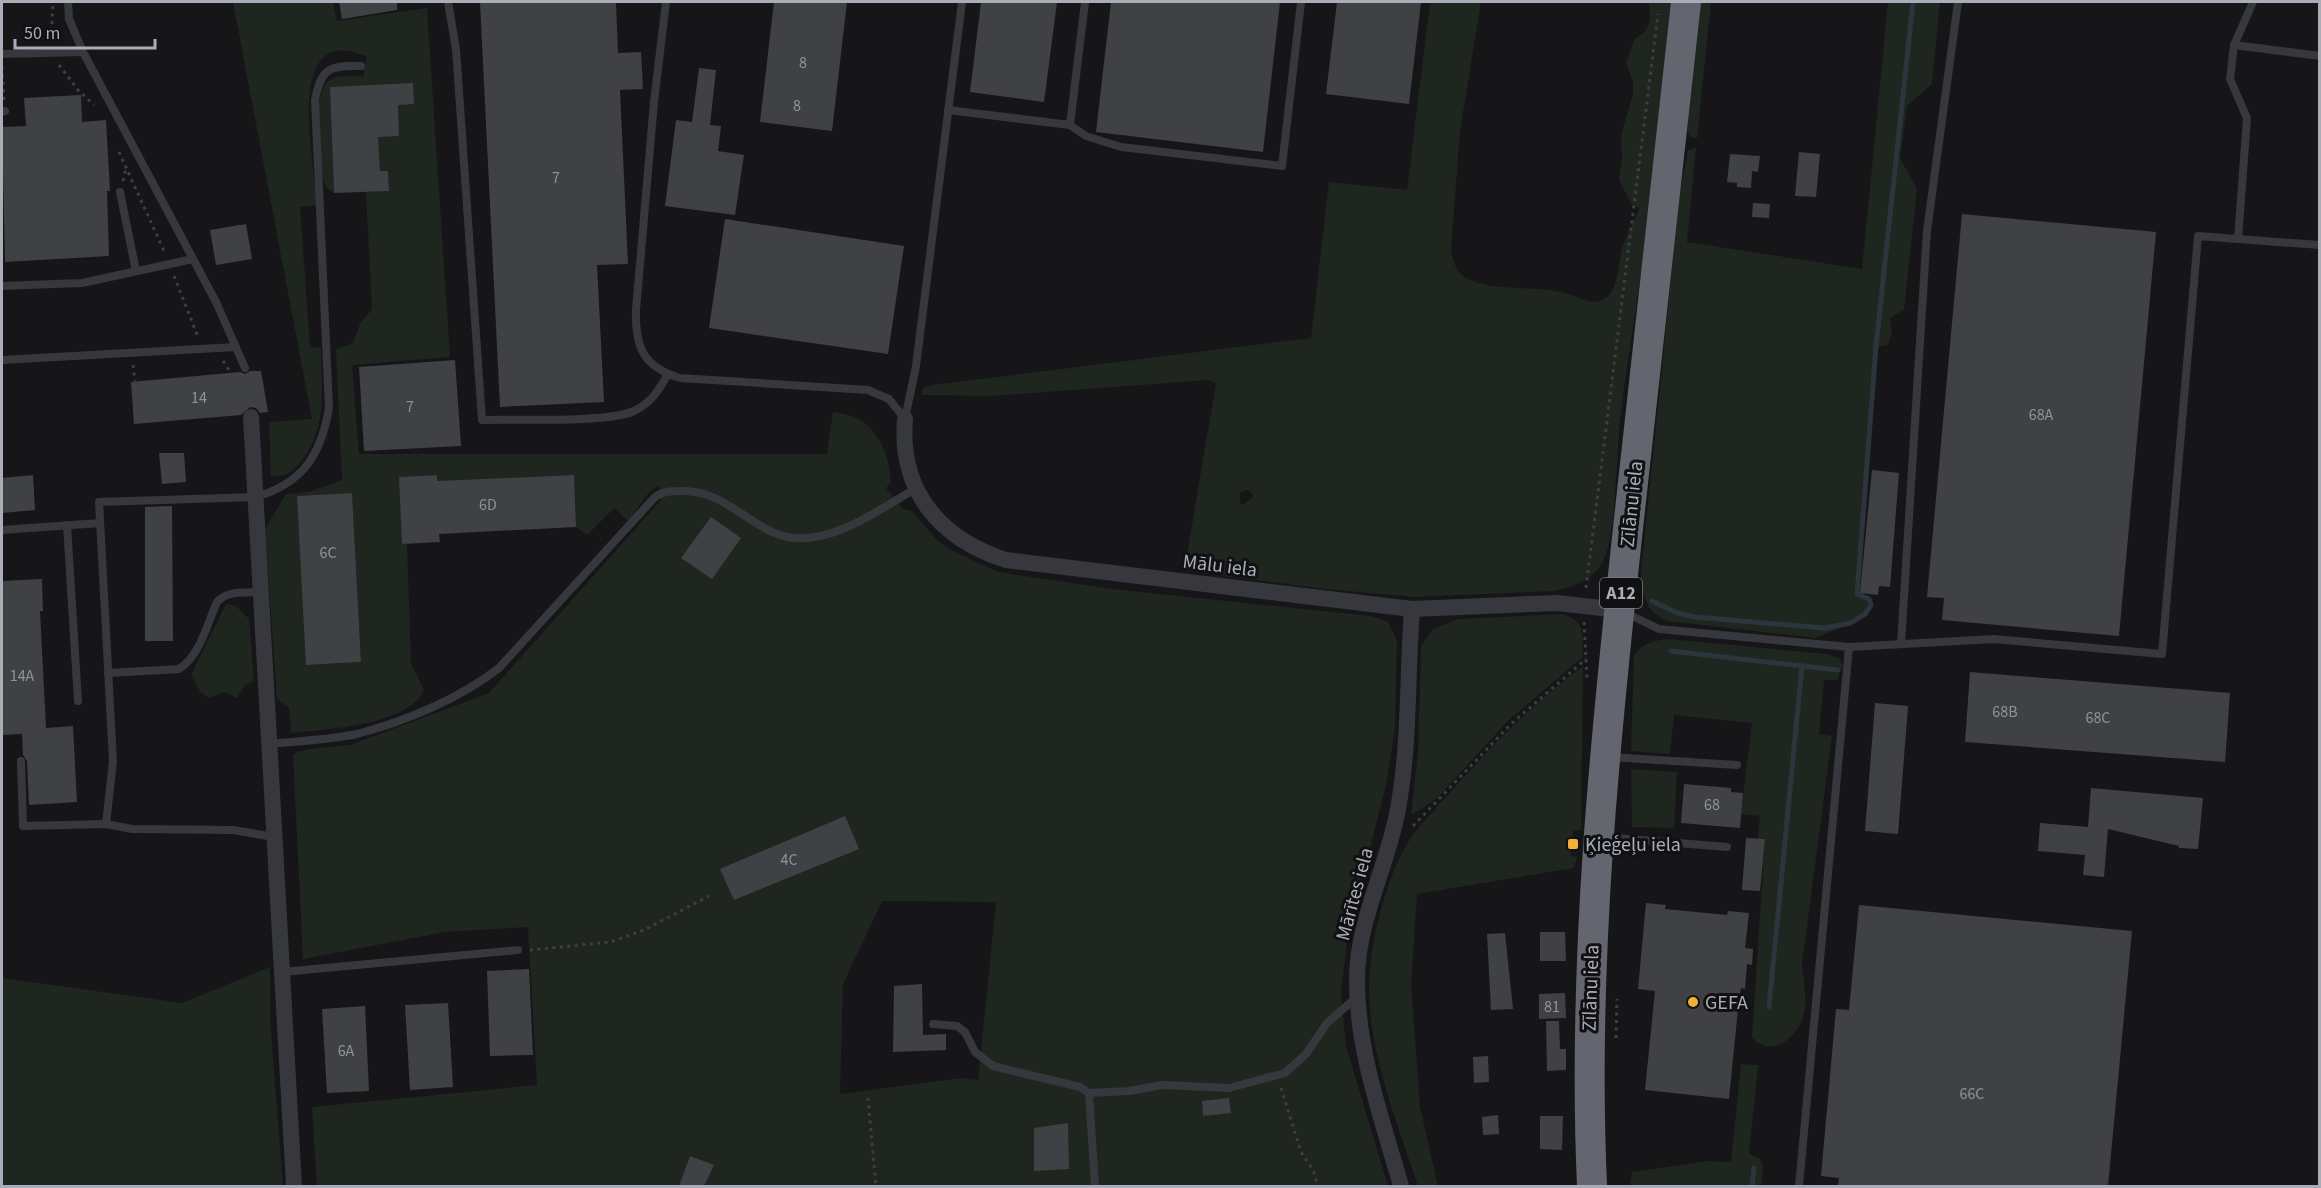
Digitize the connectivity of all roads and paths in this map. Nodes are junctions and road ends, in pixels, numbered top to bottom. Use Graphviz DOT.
graph roads {
  1 [pos="68,2"];
  2 [pos="447,2"];
  3 [pos="666,2"];
  4 [pos="962,2"];
  5 [pos="1084,2"];
  6 [pos="1302,2"];
  7 [pos="1958,2"];
  8 [pos="2253,2"];
  9 [pos="1672,6"];
  10 [pos="2234,45"];
  11 [pos="83,52"];
  12 [pos="2,54"];
  13 [pos="2319,56"];
  14 [pos="361,66"];
  15 [pos="948,110"];
  16 [pos="3,112"];
  17 [pos="1070,124"];
  18 [pos="118,149"];
  19 [pos="135,150"];
  20 [pos="126,168"];
  21 [pos="120,192"];
  22 [pos="2238,239"];
  23 [pos="2319,245"];
  24 [pos="193,259"];
  25 [pos="170,264"];
  26 [pos="136,271"];
  27 [pos="2,286"];
  28 [pos="236,347"];
  29 [pos="203,349"];
  30 [pos="2,360"];
  31 [pos="244,368"];
  32 [pos="231,373"];
  33 [pos="668,374"];
  34 [pos="251,417"];
  35 [pos="905,419"];
  36 [pos="916,488"];
  37 [pos="256,497"];
  38 [pos="100,523"];
  39 [pos="67,525"];
  40 [pos="2,530"];
  41 [pos="261,592"];
  42 [pos="1583,606"];
  43 [pos="1412,609"];
  44 [pos="1619,610"];
  45 [pos="1901,644"];
  46 [pos="1849,647"];
  47 [pos="1586,659"];
  48 [pos="108,673"];
  49 [pos="78,701"];
  50 [pos="269,744"];
  51 [pos="1605,757"];
  52 [pos="21,761"];
  53 [pos="1737,765"];
  54 [pos="106,824"];
  55 [pos="1599,836"];
  56 [pos="274,837"];
  57 [pos="1727,847"];
  58 [pos="1388,849"];
  59 [pos="709,896"];
  60 [pos="518,951"];
  61 [pos="282,972"];
  62 [pos="1358,996"];
  63 [pos="933,1024"];
  64 [pos="1281,1074"];
  65 [pos="1089,1093"];
  66 [pos="868,1098"];
  67 [pos="294,1186"];
  68 [pos="876,1186"];
  69 [pos="1095,1186"];
  70 [pos="1318,1186"];
  71 [pos="1401,1186"];
  72 [pos="1592,1186"];
  73 [pos="1799,1186"];
  1 -- 11 [label="lane"];
  2 -- 33 [label="lane"];
  3 -- 33 [label="lane"];
  4 -- 15 [label="lane"];
  5 -- 17 [label="lane"];
  6 -- 17 [label="lane"];
  7 -- 45 [label="lane"];
  8 -- 10 [label="lane"];
  9 -- 42 [label="path"];
  9 -- 44 [label="highway, Zīlānu iela / A12"];
  10 -- 13 [label="lane"];
  10 -- 22 [label="lane"];
  11 -- 12 [label="lane"];
  11 -- 19 [label="lane"];
  12 -- 16 [label="path"];
  14 -- 37 [label="lane"];
  15 -- 17 [label="lane"];
  15 -- 35 [label="lane"];
  18 -- 20 [label="path"];
  19 -- 20 [label="path"];
  19 -- 24 [label="lane"];
  20 -- 21 [label="path"];
  20 -- 25 [label="path"];
  21 -- 26 [label="lane"];
  22 -- 23 [label="lane"];
  22 -- 45 [label="lane"];
  24 -- 25 [label="lane"];
  24 -- 28 [label="lane"];
  25 -- 26 [label="lane"];
  25 -- 29 [label="path"];
  26 -- 27 [label="lane"];
  28 -- 29 [label="lane"];
  28 -- 31 [label="lane"];
  29 -- 30 [label="lane"];
  29 -- 32 [label="path"];
  33 -- 35 [label="lane"];
  34 -- 37 [label="street"];
  35 -- 36 [label="street, Mālu iela"];
  36 -- 43 [label="street, Mālu iela"];
  36 -- 50 [label="lane"];
  37 -- 38 [label="lane"];
  37 -- 41 [label="street"];
  38 -- 39 [label="lane"];
  38 -- 48 [label="lane"];
  39 -- 40 [label="lane"];
  39 -- 49 [label="lane"];
  41 -- 48 [label="lane"];
  41 -- 50 [label="street"];
  42 -- 43 [label="street, Mālu iela"];
  42 -- 44 [label="street, Mālu iela"];
  43 -- 58 [label="street, Mārītes iela"];
  44 -- 46 [label="lane"];
  44 -- 51 [label="highway, Zīlānu iela / A12"];
  45 -- 46 [label="lane"];
  46 -- 73 [label="lane"];
  47 -- 58 [label="path"];
  48 -- 54 [label="lane"];
  50 -- 56 [label="street"];
  51 -- 53 [label="lane"];
  51 -- 55 [label="highway, Zīlānu iela / A12"];
  52 -- 54 [label="lane"];
  54 -- 56 [label="lane"];
  55 -- 57 [label="lane"];
  55 -- 72 [label="highway, Zīlānu iela / A12"];
  56 -- 61 [label="street"];
  58 -- 62 [label="street, Mārītes iela"];
  59 -- 60 [label="path"];
  60 -- 61 [label="lane"];
  61 -- 67 [label="street"];
  62 -- 64 [label="lane"];
  62 -- 71 [label="street, Mārītes iela"];
  63 -- 65 [label="lane"];
  64 -- 65 [label="lane"];
  64 -- 70 [label="path"];
  65 -- 69 [label="lane"];
  66 -- 68 [label="path"];
}
